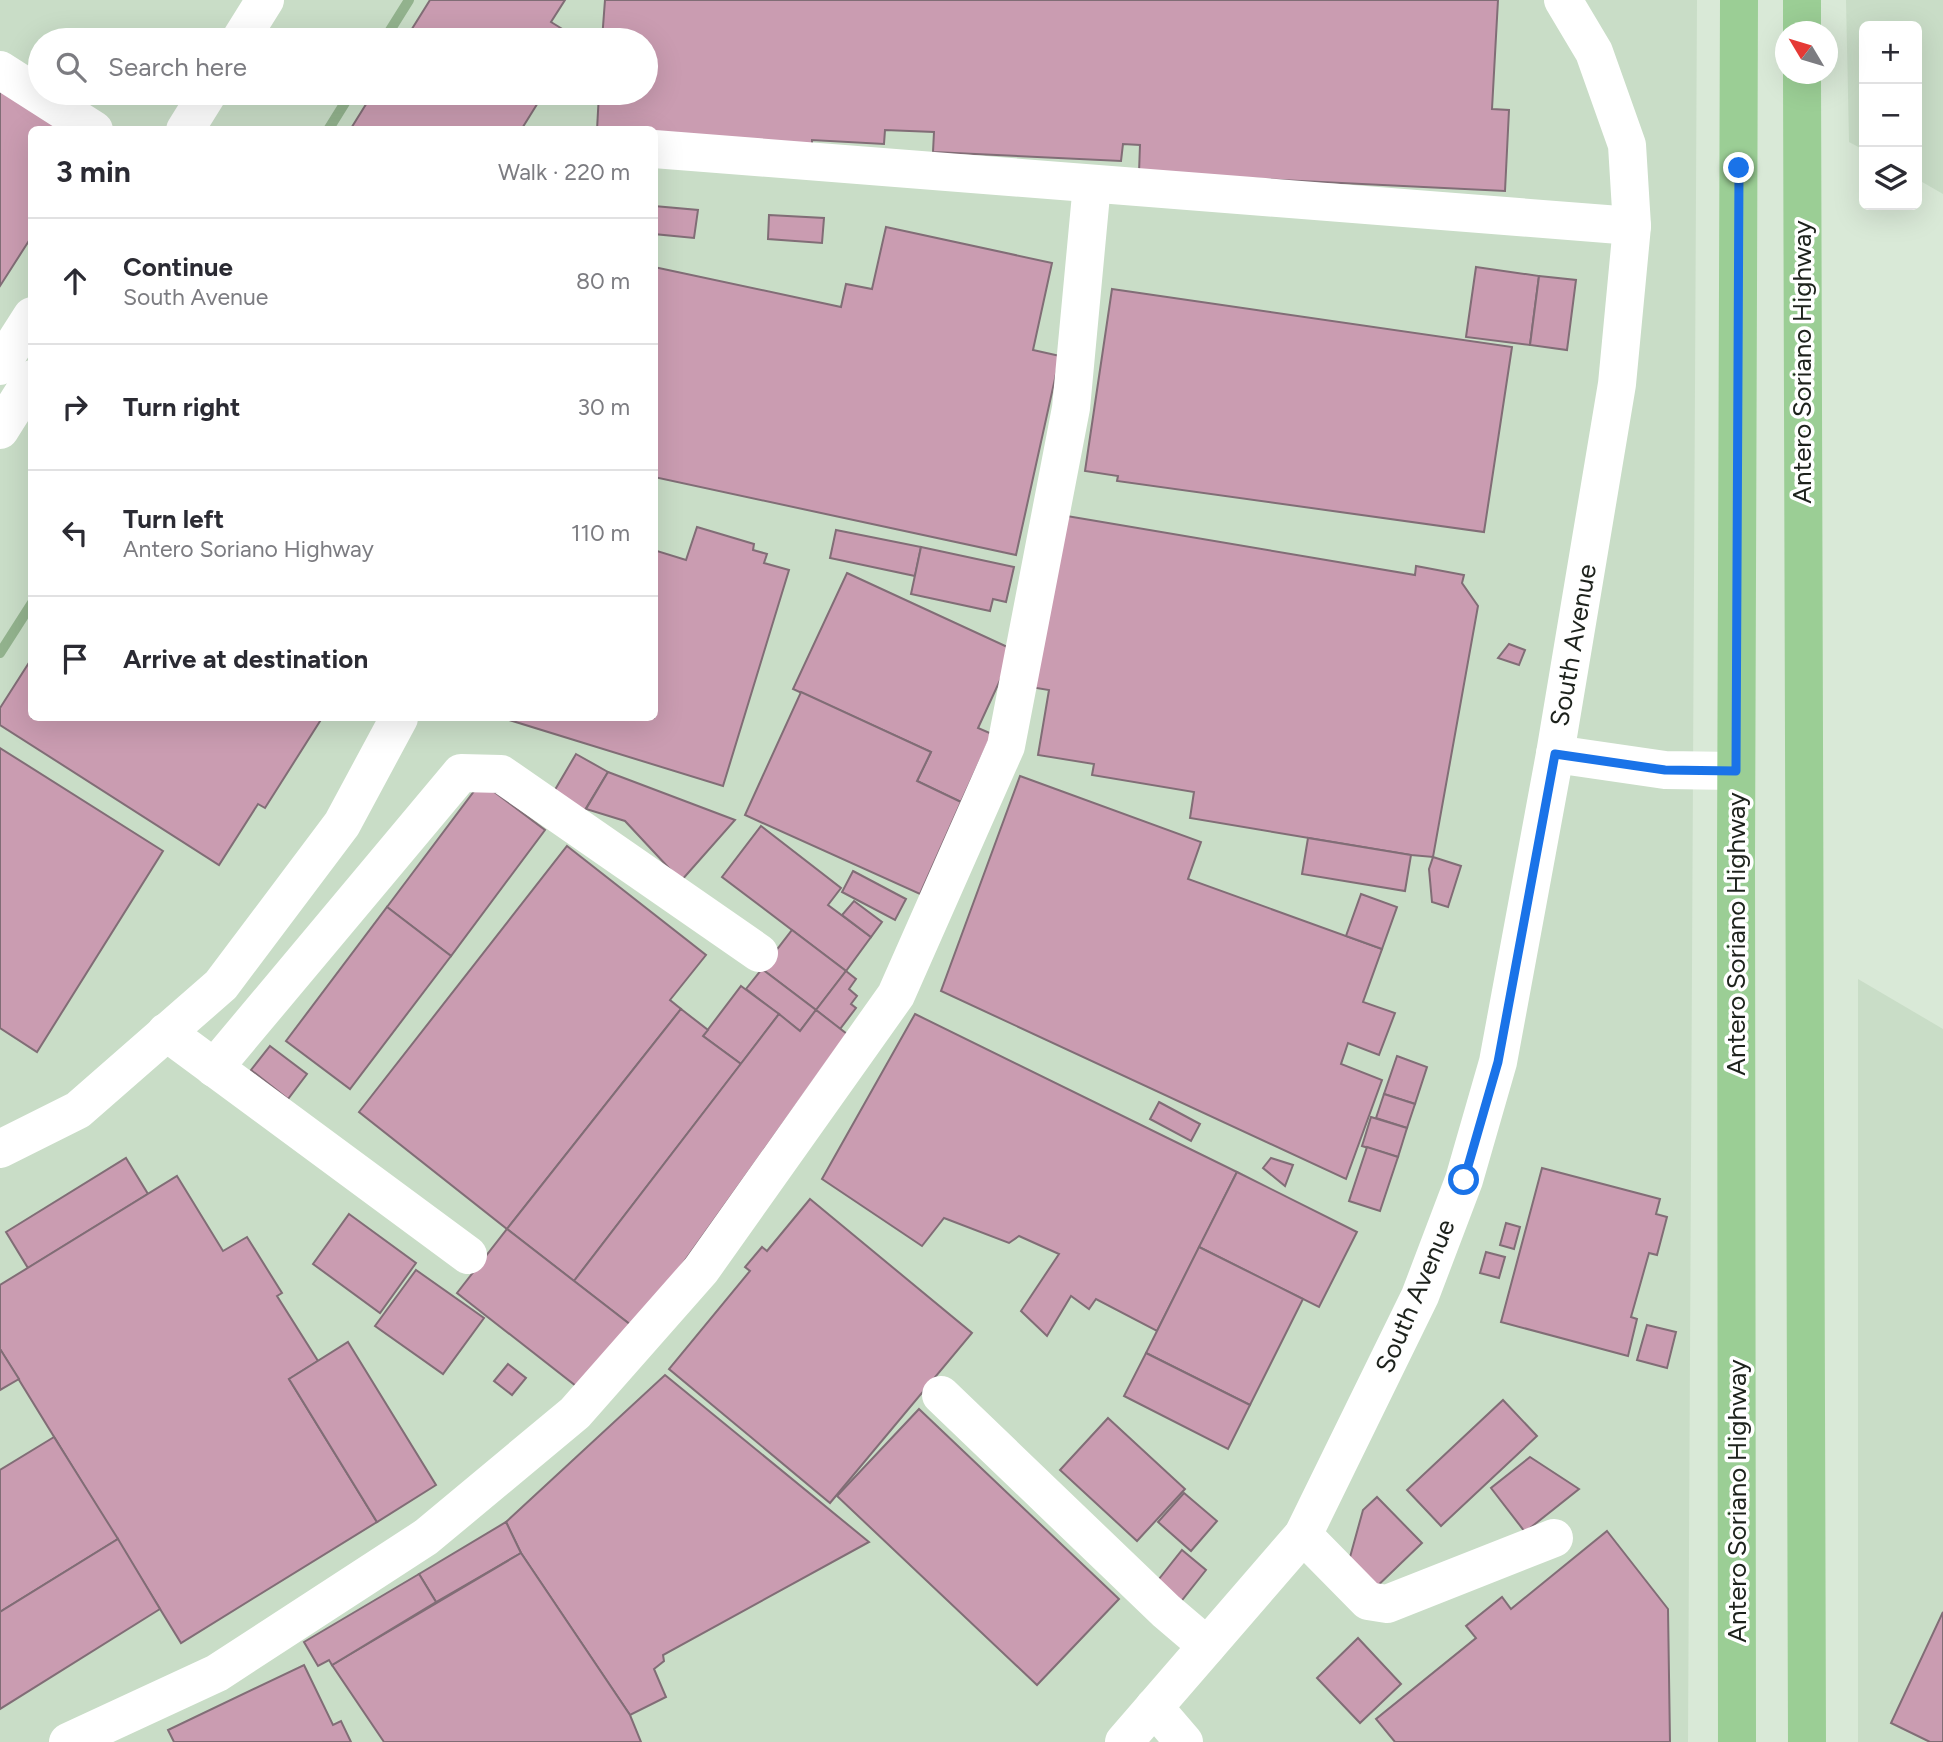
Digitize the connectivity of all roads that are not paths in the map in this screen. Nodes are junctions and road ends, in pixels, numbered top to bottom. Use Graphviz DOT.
graph roads {
  1 [pos="265,0"];
  2 [pos="1563,0"];
  3 [pos="1739,0"];
  4 [pos="1802,0"];
  5 [pos="1802,21"];
  6 [pos="248,28"];
  7 [pos="0,71"];
  8 [pos="1802,84"];
  9 [pos="28,89"];
  10 [pos="54,105"];
  11 [pos="201,105"];
  12 [pos="88,126"];
  13 [pos="187,126"];
  14 [pos="658,149"];
  15 [pos="1092,184"];
  16 [pos="1632,226"];
  17 [pos="28,322"];
  18 [pos="0,366"];
  19 [pos="28,385"];
  20 [pos="0,430"];
  21 [pos="397,721"];
  22 [pos="1555,754"];
  23 [pos="1736,771"];
  24 [pos="759,953"];
  25 [pos="166,1032"];
  26 [pos="214,1068"];
  27 [pos="0,1149"];
  28 [pos="468,1255"];
  29 [pos="941,1395"];
  30 [pos="1303,1535"];
  31 [pos="1553,1538"];
  32 [pos="1207,1646"];
  33 [pos="1154,1707"];
  34 [pos="68,1742"];
  35 [pos="1124,1742"];
  36 [pos="1184,1742"];
  37 [pos="1737,1742"];
  38 [pos="1807,1742"];
  1 -- 6 [label="street"];
  2 -- 16 [label="street, South Avenue"];
  3 -- 23 [label="main road, Antero Soriano Highway"];
  4 -- 5 [label="main road"];
  7 -- 9 [label="street"];
  8 -- 38 [label="main road, Antero Soriano Highway"];
  10 -- 12 [label="street"];
  11 -- 13 [label="street"];
  14 -- 15 [label="street"];
  15 -- 16 [label="street"];
  15 -- 34 [label="street"];
  16 -- 22 [label="street, South Avenue"];
  17 -- 18 [label="street"];
  19 -- 20 [label="street"];
  21 -- 25 [label="street"];
  22 -- 23 [label="street"];
  22 -- 30 [label="street, South Avenue"];
  23 -- 37 [label="main road, Antero Soriano Highway"];
  24 -- 26 [label="street"];
  25 -- 26 [label="street"];
  25 -- 27 [label="street"];
  26 -- 28 [label="street"];
  29 -- 32 [label="street"];
  30 -- 31 [label="street"];
  30 -- 32 [label="street, South Avenue"];
  32 -- 33 [label="street, South Avenue"];
  33 -- 35 [label="street, South Avenue"];
  33 -- 36 [label="street"];
}
